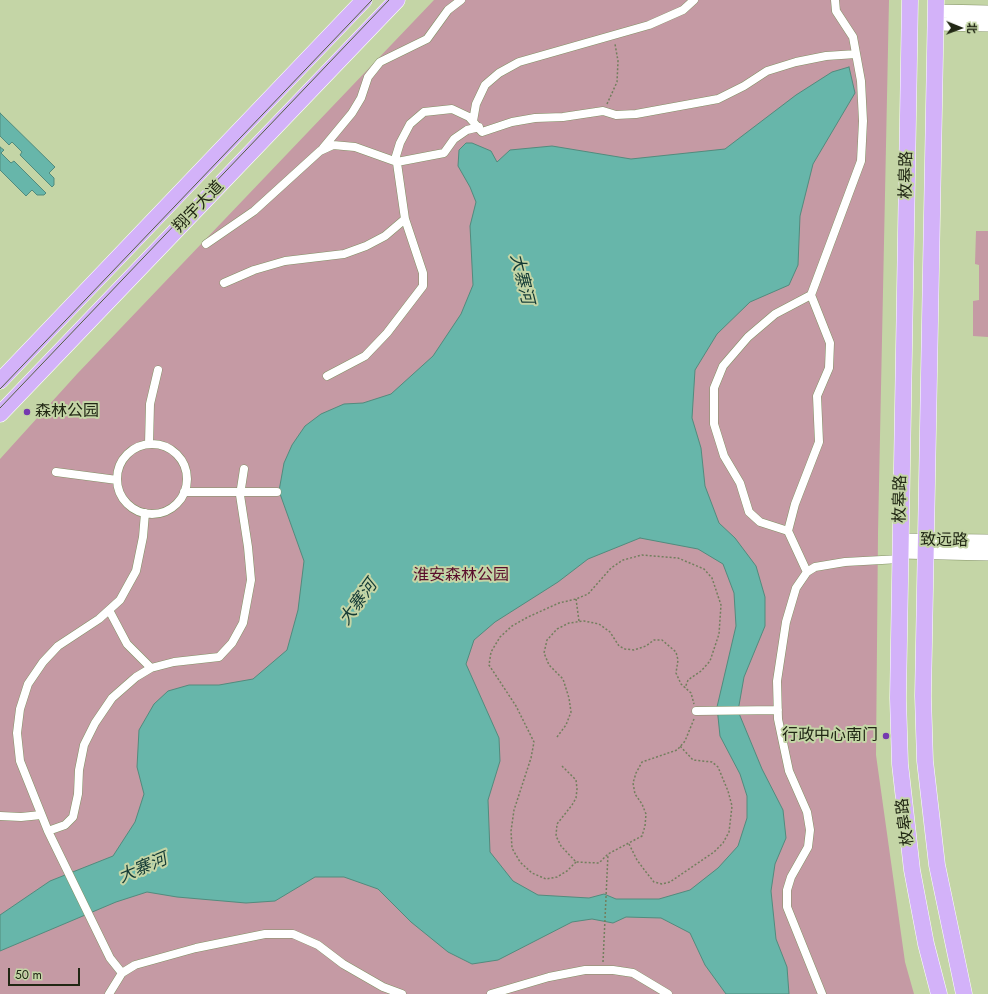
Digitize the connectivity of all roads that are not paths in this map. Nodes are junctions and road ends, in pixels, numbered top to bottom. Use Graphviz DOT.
graph roads {
  1 [pos="364,0"];
  2 [pos="397,0"];
  3 [pos="461,0"];
  4 [pos="694,0"];
  5 [pos="835,0"];
  6 [pos="910,0"];
  7 [pos="936,12"];
  8 [pos="988,12"];
  9 [pos="988,25"];
  10 [pos="856,54"];
  11 [pos="476,124"];
  12 [pos="320,151"];
  13 [pos="397,162"];
  14 [pos="405,219"];
  15 [pos="206,244"];
  16 [pos="224,282"];
  17 [pos="811,295"];
  18 [pos="158,370"];
  19 [pos="327,376"];
  20 [pos="0,381"];
  21 [pos="0,414"];
  22 [pos="149,444"];
  23 [pos="244,469"];
  24 [pos="56,472"];
  25 [pos="117,480"];
  26 [pos="184,492"];
  27 [pos="240,492"];
  28 [pos="277,492"];
  29 [pos="145,513"];
  30 [pos="788,531"];
  31 [pos="988,541"];
  32 [pos="927,546"];
  33 [pos="900,550"];
  34 [pos="988,554"];
  35 [pos="807,572"];
  36 [pos="109,610"];
  37 [pos="151,668"];
  38 [pos="778,710"];
  39 [pos="696,711"];
  40 [pos="41,815"];
  41 [pos="0,816"];
  42 [pos="48,831"];
  43 [pos="122,973"];
  44 [pos="109,994"];
  45 [pos="402,994"];
  46 [pos="490,994"];
  47 [pos="668,994"];
  48 [pos="822,994"];
  49 [pos="939,994"];
  50 [pos="964,994"];
  1 -- 20 [label="main road, 翔宇大道"];
  2 -- 21 [label="main road, 翔宇大道"];
  3 -- 12 [label="street"];
  4 -- 11 [label="street"];
  5 -- 10 [label="street"];
  6 -- 33 [label="main road, 枚皋路"];
  7 -- 8 [label="street"];
  7 -- 9 [label="street"];
  7 -- 32 [label="main road, 枚皋路"];
  10 -- 11 [label="street"];
  10 -- 17 [label="street"];
  11 -- 13 [label="street"];
  11 -- 13 [label="street"];
  12 -- 13 [label="street"];
  12 -- 15 [label="street"];
  13 -- 14 [label="street"];
  14 -- 16 [label="street"];
  14 -- 19 [label="street"];
  17 -- 30 [label="street"];
  17 -- 30 [label="street"];
  18 -- 22 [label="street"];
  22 -- 25 [label="street"];
  22 -- 26 [label="street"];
  23 -- 27 [label="street"];
  24 -- 25 [label="street"];
  25 -- 29 [label="street"];
  26 -- 27 [label="street"];
  26 -- 29 [label="street"];
  27 -- 28 [label="street"];
  27 -- 37 [label="street"];
  29 -- 36 [label="street"];
  30 -- 35 [label="street"];
  31 -- 32 [label="street, 致远路"];
  32 -- 33 [label="street, 致远路"];
  32 -- 34 [label="street"];
  32 -- 50 [label="main road, 枚皋路"];
  33 -- 35 [label="street"];
  33 -- 49 [label="main road, 枚皋路"];
  35 -- 38 [label="street"];
  36 -- 37 [label="street"];
  36 -- 40 [label="street"];
  37 -- 42 [label="street"];
  38 -- 39 [label="street"];
  38 -- 48 [label="street"];
  40 -- 41 [label="street"];
  40 -- 42 [label="street"];
  42 -- 43 [label="street"];
  43 -- 44 [label="street"];
  43 -- 45 [label="street"];
  46 -- 47 [label="street"];
}
